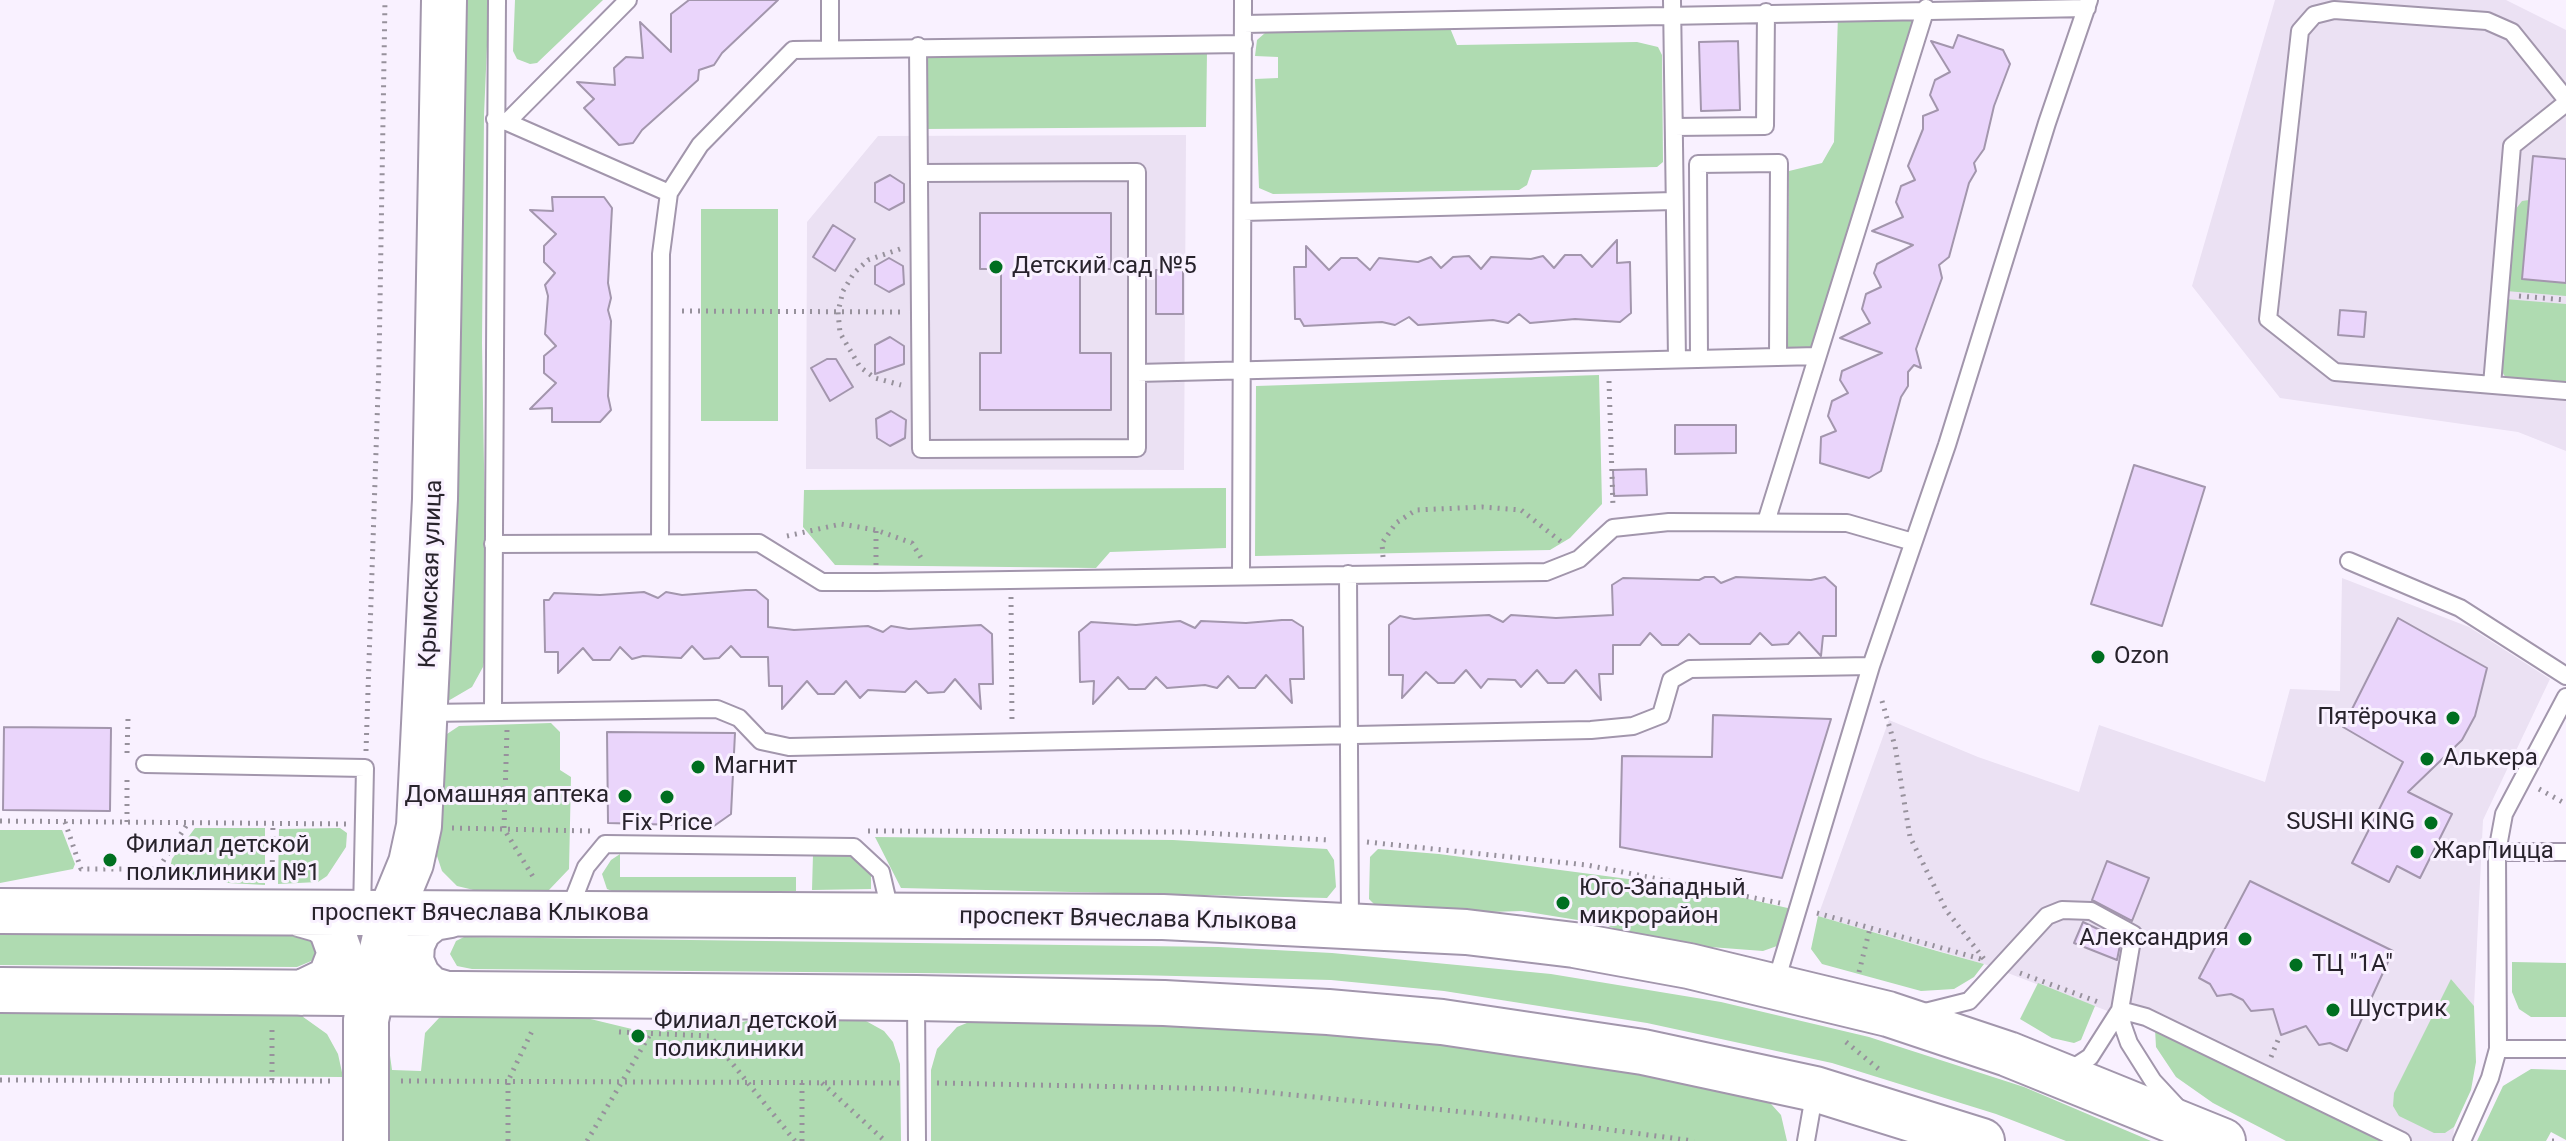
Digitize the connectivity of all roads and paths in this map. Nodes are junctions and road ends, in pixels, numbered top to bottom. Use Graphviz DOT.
graph roads {
  1 [pos="385,0"];
  2 [pos="444,0"];
  3 [pos="497,0"];
  4 [pos="628,0"];
  5 [pos="830,0"];
  6 [pos="1243,0"];
  7 [pos="2088,4"];
  8 [pos="1672,7"];
  9 [pos="1926,8"];
  10 [pos="1766,12"];
  11 [pos="1244,24"];
  12 [pos="1244,44"];
  13 [pos="918,46"];
  14 [pos="830,49"];
  15 [pos="2566,101"];
  16 [pos="501,121"];
  17 [pos="1674,127"];
  18 [pos="920,173"];
  19 [pos="669,193"];
  20 [pos="1674,201"];
  21 [pos="1243,212"];
  22 [pos="909,247"];
  23 [pos="2500,294"];
  24 [pos="2566,300"];
  25 [pos="661,311"];
  26 [pos="838,312"];
  27 [pos="909,312"];
  28 [pos="1817,356"];
  29 [pos="1778,357"];
  30 [pos="1677,359"];
  31 [pos="1699,359"];
  32 [pos="1609,362"];
  33 [pos="1241,372"];
  34 [pos="1137,373"];
  35 [pos="909,385"];
  36 [pos="2492,385"];
  37 [pos="2566,391"];
  38 [pos="1766,522"];
  39 [pos="1613,528"];
  40 [pos="876,530"];
  41 [pos="1913,542"];
  42 [pos="660,543"];
  43 [pos="759,543"];
  44 [pos="493,544"];
  45 [pos="1579,559"];
  46 [pos="2349,561"];
  47 [pos="1348,574"];
  48 [pos="1383,574"];
  49 [pos="1241,576"];
  50 [pos="1011,578"];
  51 [pos="935,581"];
  52 [pos="876,582"];
  53 [pos="1871,666"];
  54 [pos="2566,676"];
  55 [pos="2566,697"];
  56 [pos="493,710"];
  57 [pos="427,713"];
  58 [pos="1349,734"];
  59 [pos="1012,744"];
  60 [pos="145,764"];
  61 [pos="365,768"];
  62 [pos="0,821"];
  63 [pos="65,822"];
  64 [pos="188,823"];
  65 [pos="273,823"];
  66 [pos="364,824"];
  67 [pos="419,826"];
  68 [pos="599,831"];
  69 [pos="859,832"];
  70 [pos="1350,841"];
  71 [pos="2497,852"];
  72 [pos="2566,852"];
  73 [pos="1798,907"];
  74 [pos="0,911"];
  75 [pos="286,914"];
  76 [pos="376,914"];
  77 [pos="450,915"];
  78 [pos="567,915"];
  79 [pos="892,916"];
  80 [pos="1350,924"];
  81 [pos="1992,963"];
  82 [pos="1775,986"];
  83 [pos="0,990"];
  84 [pos="286,992"];
  85 [pos="372,993"];
  86 [pos="447,994"];
  87 [pos="916,998"];
  88 [pos="2120,1010"];
  89 [pos="1888,1014"];
  90 [pos="618,1032"];
  91 [pos="650,1035"];
  92 [pos="2498,1049"];
  93 [pos="2566,1049"];
  94 [pos="2063,1075"];
  95 [pos="0,1080"];
  96 [pos="272,1080"];
  97 [pos="368,1081"];
  98 [pos="622,1082"];
  99 [pos="746,1082"];
  100 [pos="802,1082"];
  101 [pos="821,1082"];
  102 [pos="917,1083"];
  103 [pos="1815,1089"];
  104 [pos="2221,1140"];
  105 [pos="366,1141"];
  106 [pos="587,1141"];
  107 [pos="795,1141"];
  108 [pos="802,1141"];
  109 [pos="885,1141"];
  110 [pos="917,1141"];
  111 [pos="1694,1141"];
  112 [pos="1806,1141"];
  113 [pos="1982,1141"];
  114 [pos="2402,1141"];
  115 [pos="2462,1141"];
  1 -- 61 [label="path"];
  2 -- 57 [label="main road, Крымская улица"];
  3 -- 16 [label="lane"];
  4 -- 16 [label="lane"];
  5 -- 14 [label="lane"];
  6 -- 11 [label="lane"];
  7 -- 9 [label="lane"];
  7 -- 41 [label="lane"];
  8 -- 10 [label="lane"];
  8 -- 11 [label="lane"];
  8 -- 17 [label="lane"];
  9 -- 10 [label="lane"];
  9 -- 28 [label="lane"];
  10 -- 17 [label="lane"];
  11 -- 12 [label="lane"];
  12 -- 13 [label="lane"];
  12 -- 21 [label="lane"];
  13 -- 14 [label="lane"];
  13 -- 18 [label="lane"];
  14 -- 19 [label="lane"];
  15 -- 23 [label="lane"];
  15 -- 36 [label="lane"];
  16 -- 19 [label="lane"];
  16 -- 44 [label="lane"];
  17 -- 20 [label="lane"];
  18 -- 34 [label="lane"];
  18 -- 34 [label="lane"];
  19 -- 25 [label="lane"];
  20 -- 21 [label="lane"];
  20 -- 30 [label="lane"];
  21 -- 33 [label="lane"];
  22 -- 26 [label="path"];
  23 -- 24 [label="path"];
  23 -- 36 [label="lane"];
  25 -- 26 [label="path"];
  25 -- 42 [label="lane"];
  26 -- 27 [label="path"];
  26 -- 35 [label="path"];
  28 -- 29 [label="lane"];
  28 -- 38 [label="lane"];
  29 -- 31 [label="lane"];
  29 -- 31 [label="lane"];
  30 -- 31 [label="lane"];
  30 -- 32 [label="lane"];
  32 -- 33 [label="lane"];
  32 -- 39 [label="path"];
  33 -- 34 [label="lane"];
  33 -- 49 [label="lane"];
  36 -- 37 [label="lane"];
  38 -- 39 [label="lane"];
  38 -- 41 [label="lane"];
  39 -- 45 [label="lane"];
  40 -- 43 [label="path"];
  40 -- 51 [label="path"];
  40 -- 52 [label="path"];
  41 -- 53 [label="lane"];
  42 -- 43 [label="lane"];
  42 -- 44 [label="lane"];
  43 -- 52 [label="lane"];
  44 -- 56 [label="lane"];
  45 -- 48 [label="lane"];
  45 -- 48 [label="path"];
  46 -- 54 [label="lane"];
  47 -- 48 [label="lane"];
  47 -- 49 [label="lane"];
  47 -- 58 [label="lane"];
  49 -- 50 [label="lane"];
  50 -- 51 [label="lane"];
  50 -- 59 [label="path"];
  51 -- 52 [label="lane"];
  53 -- 58 [label="lane"];
  53 -- 73 [label="lane"];
  53 -- 81 [label="path"];
  55 -- 71 [label="lane"];
  56 -- 57 [label="lane"];
  56 -- 59 [label="lane"];
  57 -- 67 [label="main road, Крымская улица"];
  58 -- 59 [label="lane"];
  58 -- 70 [label="lane"];
  60 -- 61 [label="lane"];
  61 -- 66 [label="lane"];
  62 -- 63 [label="path"];
  63 -- 64 [label="path"];
  63 -- 64 [label="path"];
  64 -- 65 [label="path"];
  65 -- 66 [label="path"];
  65 -- 75 [label="path"];
  66 -- 76 [label="lane"];
  67 -- 68 [label="path"];
  67 -- 76 [label="main road, Крымская улица"];
  69 -- 70 [label="path"];
  70 -- 73 [label="path"];
  70 -- 80 [label="lane"];
  71 -- 72 [label="lane"];
  71 -- 92 [label="lane"];
  73 -- 81 [label="path"];
  73 -- 82 [label="lane"];
  74 -- 75 [label="main road, проспект Вячеслава Клыкова"];
  75 -- 76 [label="main road, проспект Вячеслава Клыкова"];
  75 -- 84 [label="main road"];
  76 -- 77 [label="main road, проспект Вячеслава Клыкова"];
  76 -- 85 [label="main road, Крымская улица"];
  77 -- 78 [label="main road, проспект Вячеслава Клыкова"];
  77 -- 86 [label="main road"];
  78 -- 79 [label="main road, проспект Вячеслава Клыкова"];
  78 -- 79 [label="lane"];
  79 -- 80 [label="main road, проспект Вячеслава Клыкова"];
  80 -- 82 [label="main road, проспект Вячеслава Клыкова"];
  81 -- 88 [label="path"];
  81 -- 88 [label="lane"];
  81 -- 89 [label="lane"];
  82 -- 89 [label="main road, проспект Вячеслава Клыкова"];
  83 -- 84 [label="main road"];
  84 -- 85 [label="main road"];
  84 -- 96 [label="path"];
  85 -- 86 [label="main road"];
  85 -- 97 [label="main road, Крымская улица"];
  86 -- 87 [label="main road"];
  87 -- 102 [label="lane"];
  87 -- 103 [label="main road"];
  88 -- 94 [label="lane"];
  88 -- 104 [label="lane"];
  88 -- 114 [label="lane"];
  89 -- 94 [label="main road, проспект Вячеслава Клыкова"];
  90 -- 91 [label="path"];
  91 -- 98 [label="path"];
  91 -- 99 [label="path"];
  92 -- 93 [label="lane"];
  92 -- 115 [label="lane"];
  94 -- 104 [label="main road, проспект Вячеслава Клыкова"];
  95 -- 96 [label="path"];
  96 -- 97 [label="path"];
  97 -- 98 [label="path"];
  97 -- 105 [label="main road, Крымская улица"];
  98 -- 99 [label="path"];
  98 -- 106 [label="path"];
  99 -- 100 [label="path"];
  99 -- 107 [label="path"];
  100 -- 101 [label="path"];
  100 -- 108 [label="path"];
  101 -- 102 [label="path"];
  101 -- 109 [label="path"];
  102 -- 110 [label="lane"];
  102 -- 111 [label="path"];
  103 -- 112 [label="lane"];
  103 -- 113 [label="main road"];
}
